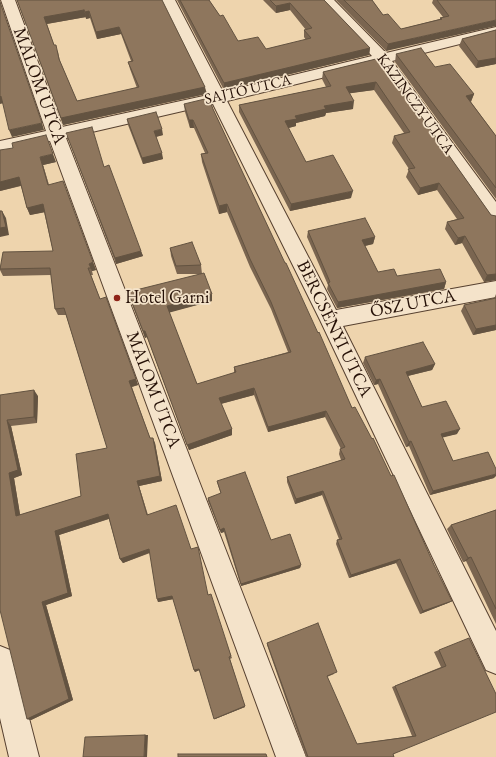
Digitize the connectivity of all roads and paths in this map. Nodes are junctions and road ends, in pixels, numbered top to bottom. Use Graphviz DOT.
graph roads {
  1 [pos="8,0"];
  2 [pos="168,0"];
  3 [pos="326,0"];
  4 [pos="496,31"];
  5 [pos="383,59"];
  6 [pos="218,98"];
  7 [pos="56,134"];
  8 [pos="0,147"];
  9 [pos="496,216"];
  10 [pos="496,289"];
  11 [pos="330,320"];
  12 [pos="0,660"];
  13 [pos="496,660"];
  14 [pos="24,757"];
  15 [pos="291,757"];
  1 -- 7 [label="street, MALOM UTCA"];
  2 -- 6 [label="street, BERCSÉNYI UTCA"];
  3 -- 5 [label="street, KAZINCZY UTCA"];
  4 -- 5 [label="street, SAJTÓ UTCA"];
  5 -- 6 [label="street, SAJTÓ UTCA"];
  5 -- 9 [label="street, KAZINCZY UTCA"];
  6 -- 7 [label="street, SAJTÓ UTCA"];
  6 -- 11 [label="street, BERCSÉNYI UTCA"];
  7 -- 8 [label="street, SAJTÓ UTCA"];
  7 -- 15 [label="street, MALOM UTCA"];
  10 -- 11 [label="street, ŐSZ UTCA"];
  11 -- 13 [label="street, BERCSÉNYI UTCA"];
  12 -- 14 [label="street"];
}
